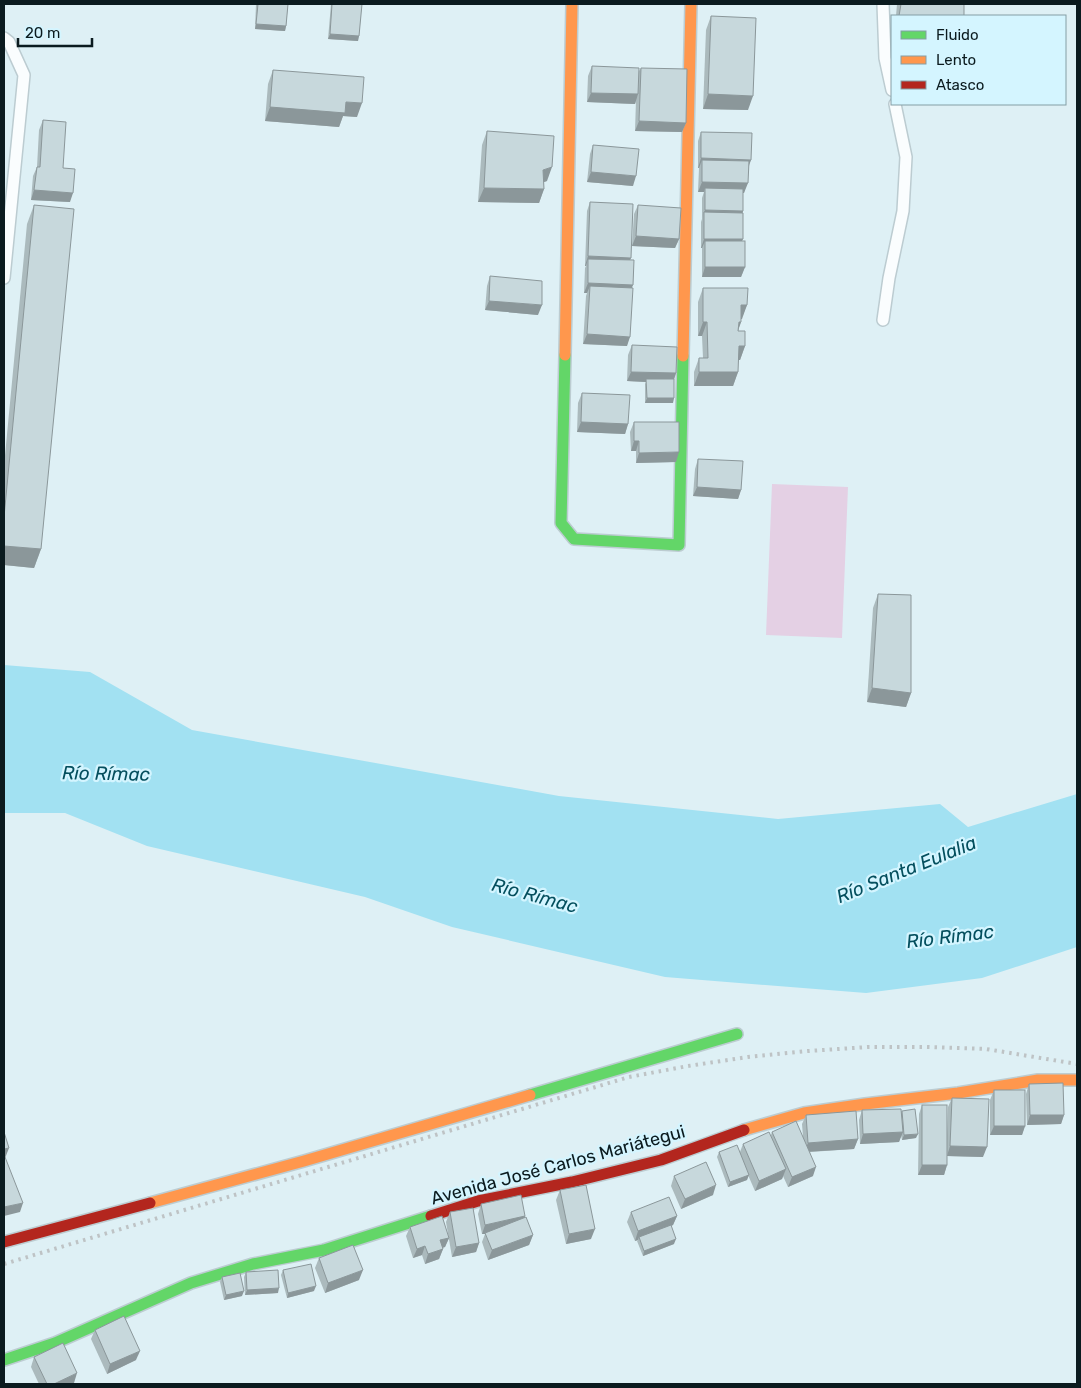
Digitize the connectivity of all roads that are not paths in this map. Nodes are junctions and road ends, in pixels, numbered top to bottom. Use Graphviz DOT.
graph roads {
  1 [pos="572,4"];
  2 [pos="691,4"];
  3 [pos="883,4"];
  4 [pos="4,38"];
  5 [pos="891,85"];
  6 [pos="895,105"];
  7 [pos="4,278"];
  8 [pos="883,320"];
  9 [pos="737,1034"];
  10 [pos="1077,1080"];
  11 [pos="4,1242"];
  12 [pos="4,1360"];
  1 -- 2 [label="street"];
  3 -- 5 [label="lane"];
  4 -- 7 [label="lane"];
  6 -- 8 [label="lane"];
  9 -- 11 [label="street"];
  10 -- 12 [label="street, Avenida José Carlos Mariátegui"];
}
